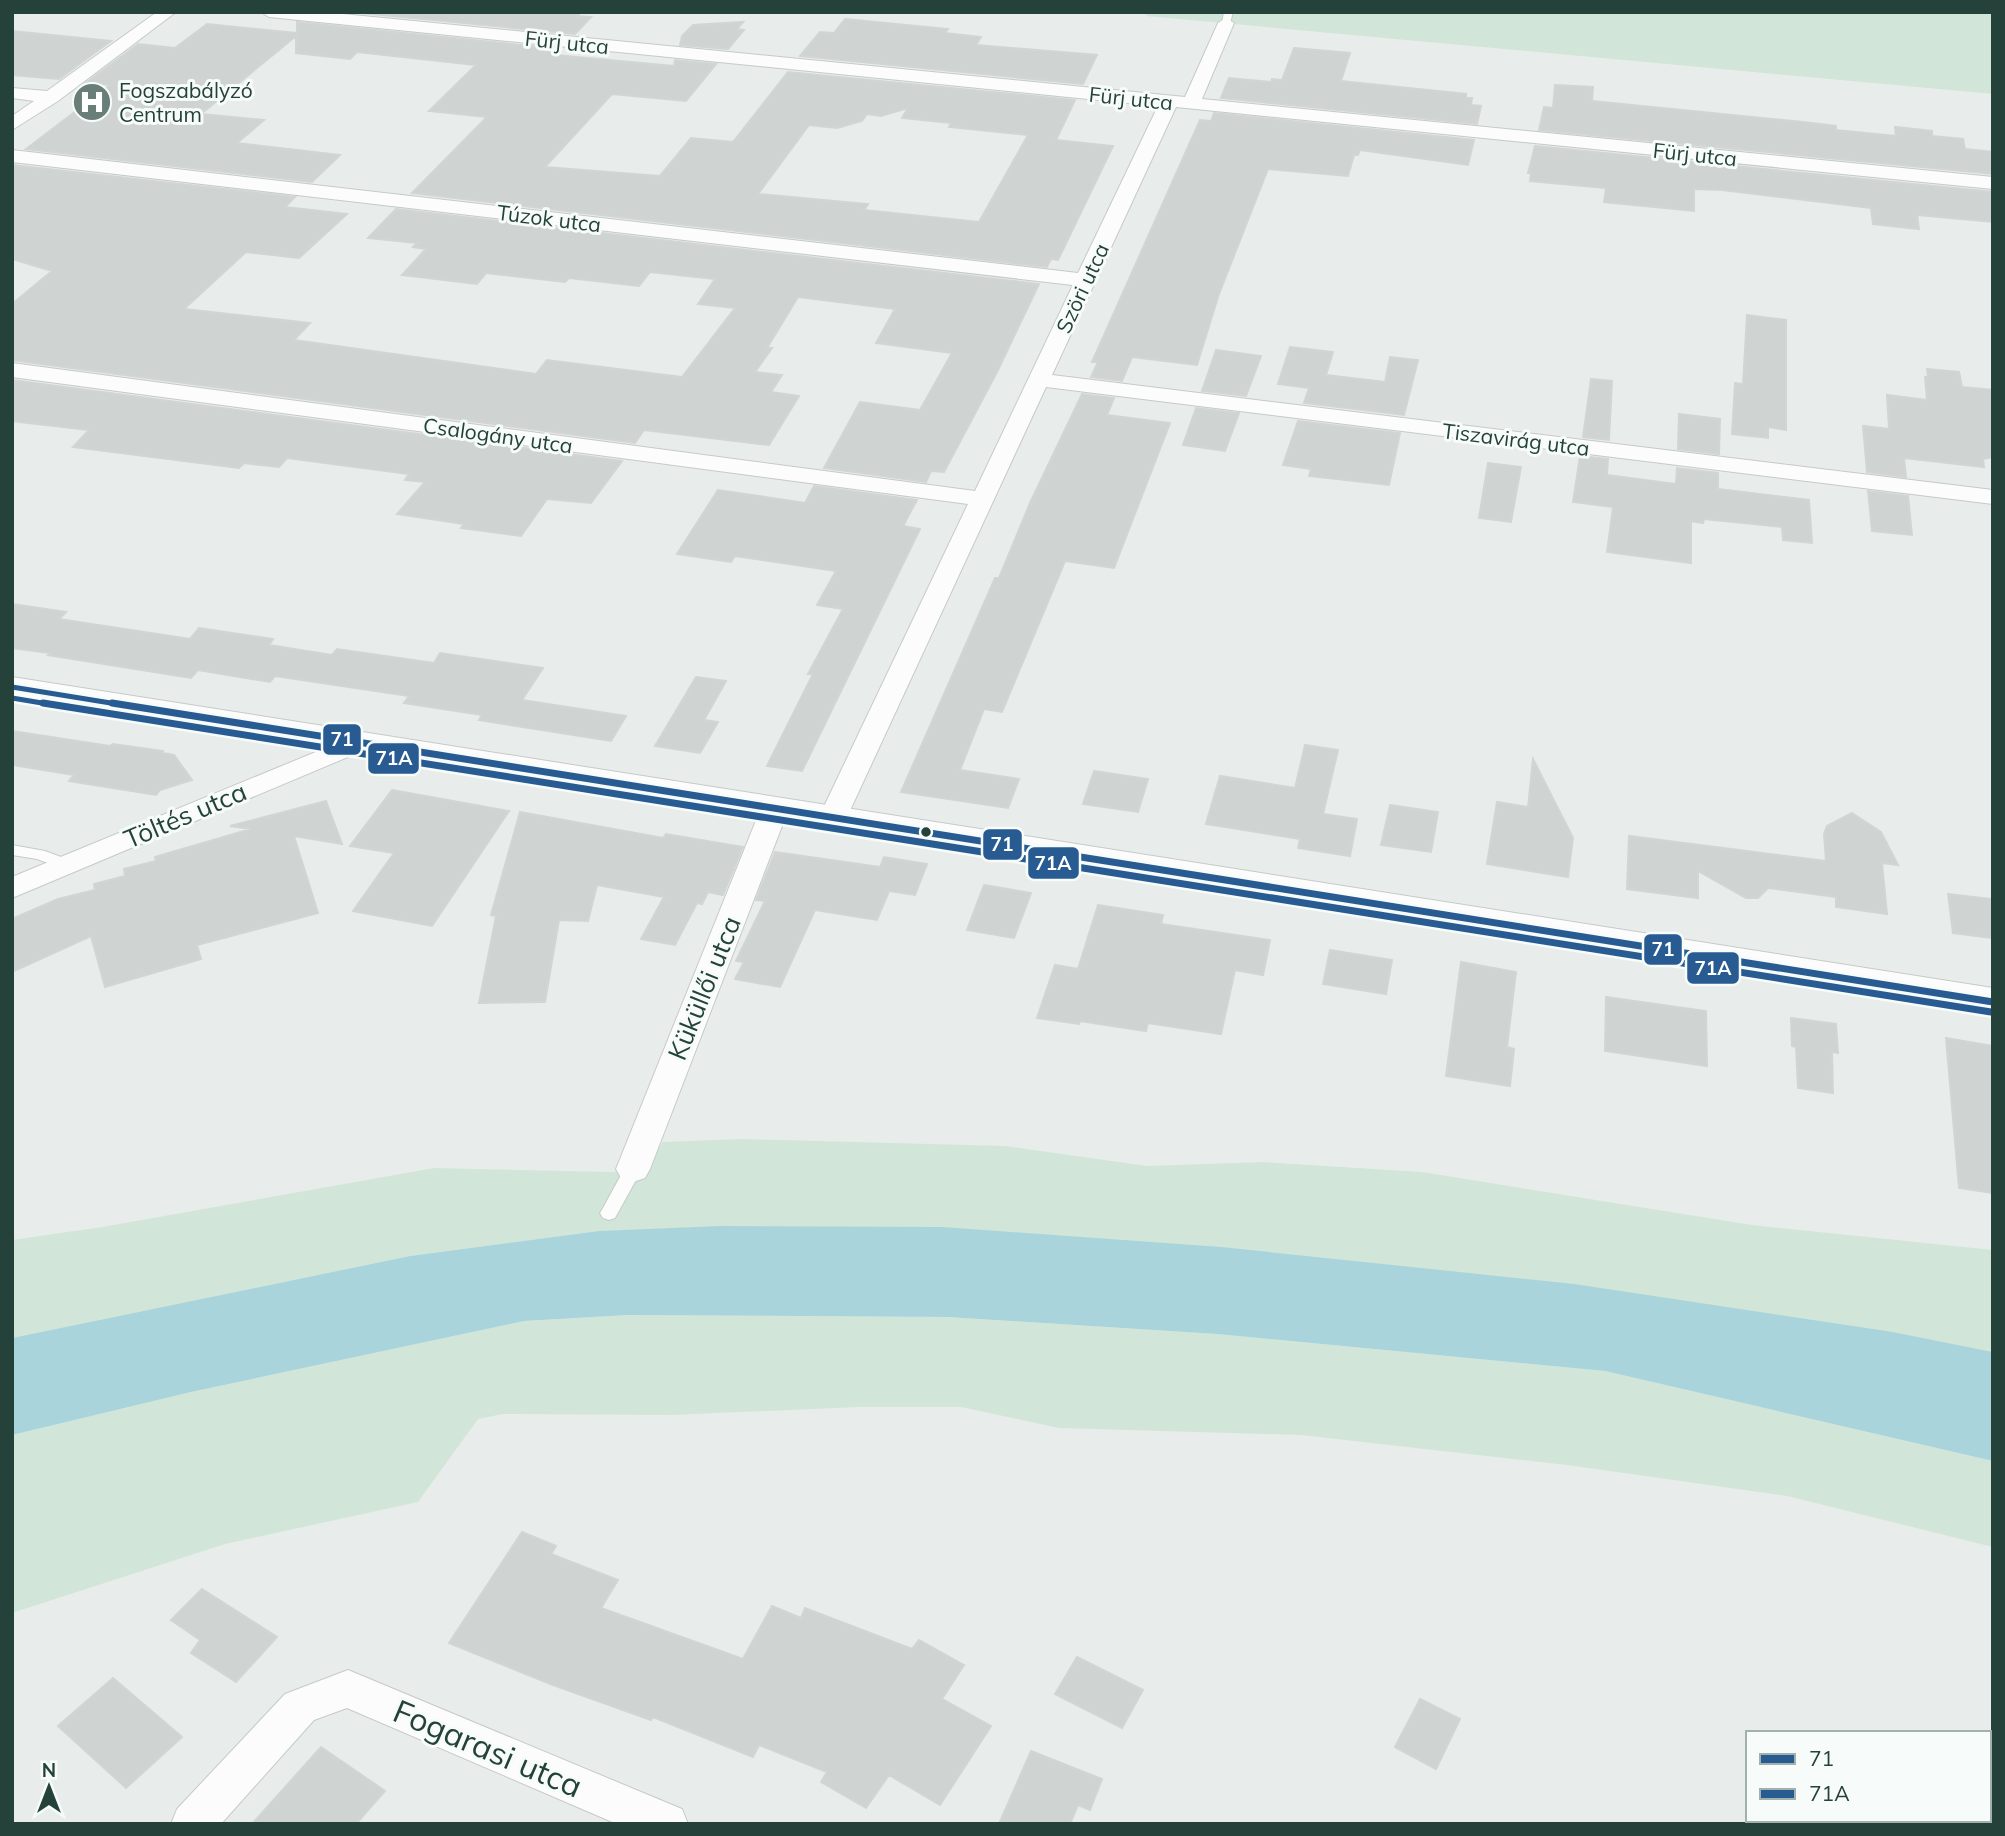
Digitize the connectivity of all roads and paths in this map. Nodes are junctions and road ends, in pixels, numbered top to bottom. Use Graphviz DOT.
graph roads {
  1 [pos="168,12"];
  2 [pos="269,12"];
  3 [pos="1227,18"];
  4 [pos="12,93"];
  5 [pos="51,97"];
  6 [pos="1180,103"];
  7 [pos="12,125"];
  8 [pos="12,156"];
  9 [pos="1993,183"];
  10 [pos="1086,280"];
  11 [pos="12,370"];
  12 [pos="1039,380"];
  13 [pos="1993,497"];
  14 [pos="983,499"];
  15 [pos="12,687"];
  16 [pos="357,743"];
  17 [pos="775,808"];
  18 [pos="833,817"];
  19 [pos="12,850"];
  20 [pos="67,865"];
  21 [pos="12,888"];
  22 [pos="1993,1002"];
  23 [pos="633,1169"];
  24 [pos="609,1213"];
  25 [pos="192,1824"];
  26 [pos="667,1824"];
  1 -- 5 [label="street"];
  2 -- 6 [label="street, Fürj utca"];
  3 -- 6 [label="street, Szöri utca"];
  4 -- 5 [label="street"];
  5 -- 7 [label="street"];
  6 -- 9 [label="street, Fürj utca"];
  6 -- 10 [label="street, Szöri utca"];
  8 -- 10 [label="street, Túzok utca"];
  10 -- 12 [label="street, Szöri utca"];
  11 -- 14 [label="street, Csalogány utca"];
  12 -- 13 [label="street, Tiszavirág utca"];
  12 -- 14 [label="street, Szöri utca"];
  14 -- 18 [label="street, Szöri utca"];
  15 -- 16 [label="street"];
  16 -- 17 [label="street"];
  16 -- 20 [label="street, Töltés utca"];
  17 -- 18 [label="street"];
  17 -- 23 [label="street, Küküllői utca"];
  18 -- 22 [label="street"];
  19 -- 20 [label="lane"];
  20 -- 21 [label="street, Töltés utca"];
  23 -- 24 [label="lane"];
  25 -- 26 [label="street, Fogarasi utca"];
}
